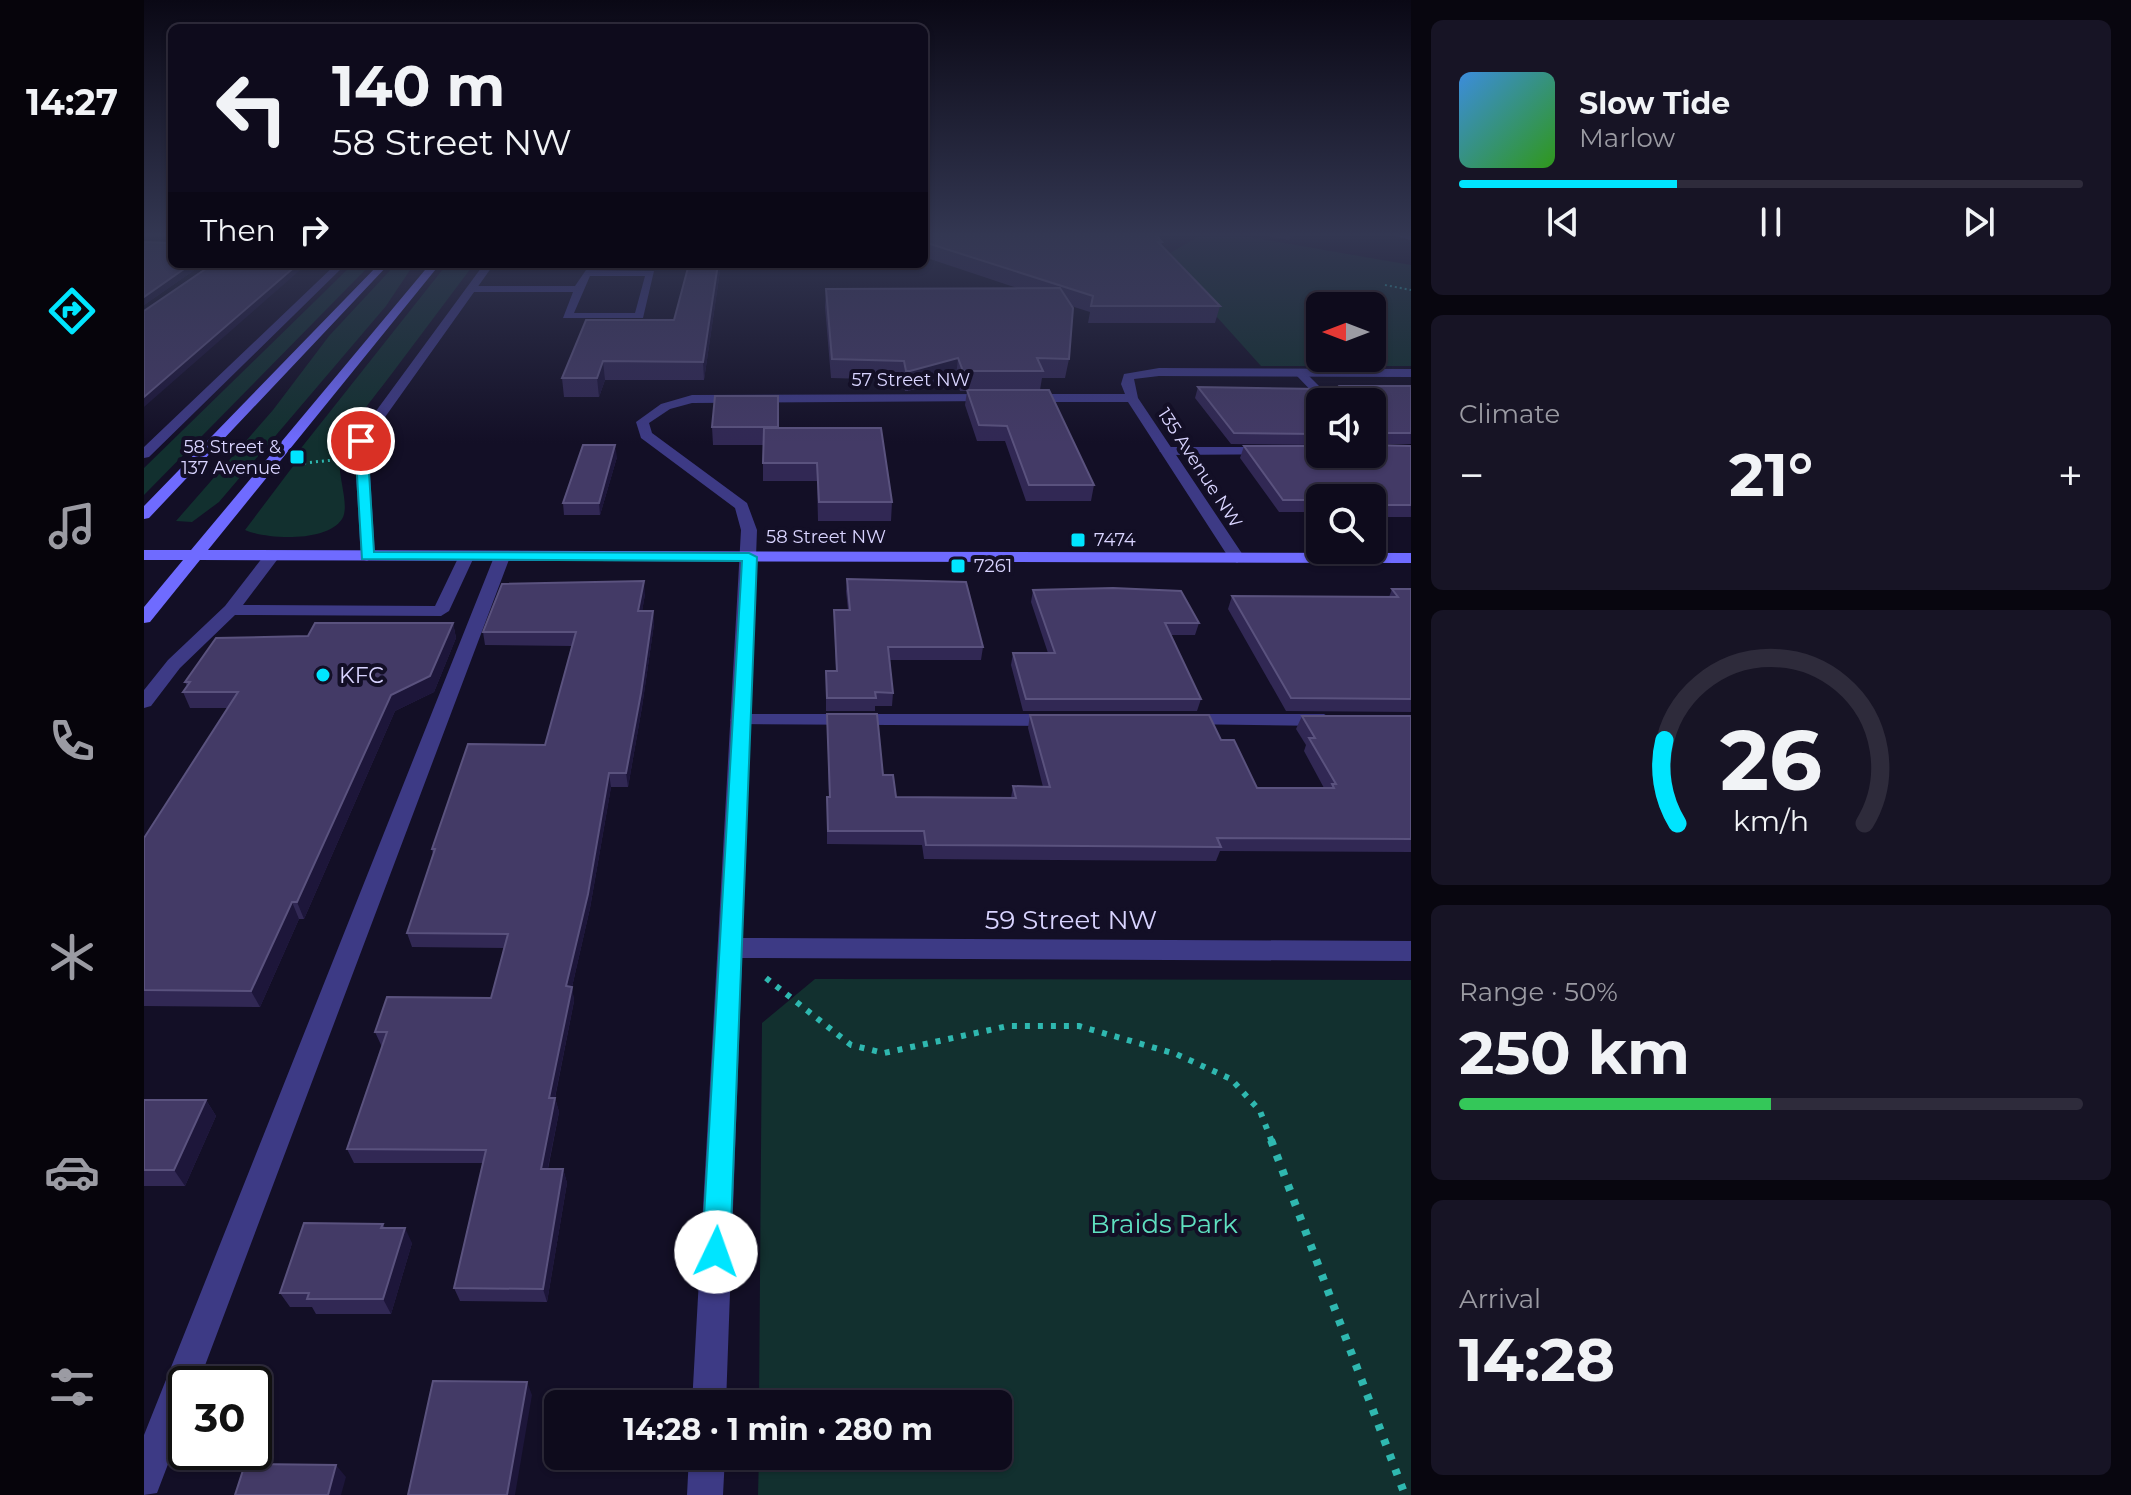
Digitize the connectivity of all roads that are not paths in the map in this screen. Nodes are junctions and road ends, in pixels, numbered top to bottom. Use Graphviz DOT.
graph roads {
  1 [pos="301,303"];
  2 [pos="347,303"];
  3 [pos="403,303"];
  4 [pos="462,303"];
  5 [pos="573,303"];
  6 [pos="643,303"];
  7 [pos="1300,373"];
  8 [pos="1411,373"];
  9 [pos="1315,388"];
  10 [pos="1132,398"];
  11 [pos="1166,451"];
  12 [pos="1306,451"];
  13 [pos="144,454"];
  14 [pos="144,515"];
  15 [pos="144,555"];
  16 [pos="196,555"];
  17 [pos="272,556"];
  18 [pos="367,556"];
  19 [pos="466,557"];
  20 [pos="502,557"];
  21 [pos="749,557"];
  22 [pos="1237,558"];
  23 [pos="1411,558"];
  24 [pos="231,610"];
  25 [pos="144,618"];
  26 [pos="144,702"];
  27 [pos="740,720"];
  28 [pos="1076,720"];
  29 [pos="1171,720"];
  30 [pos="1347,720"];
  31 [pos="731,948"];
  32 [pos="1411,951"];
  33 [pos="710,1390"];
  34 [pos="706,1470"];
  35 [pos="144,1480"];
  36 [pos="705,1495"];
  1 -- 13 [label="street"];
  2 -- 14 [label="main road"];
  3 -- 16 [label="main road"];
  4 -- 18 [label="street"];
  5 -- 6 [label="street"];
  7 -- 8 [label="street"];
  7 -- 9 [label="street"];
  7 -- 10 [label="street"];
  10 -- 11 [label="street, 135 Avenue NW"];
  10 -- 21 [label="street, 57 Street NW"];
  11 -- 12 [label="street"];
  11 -- 22 [label="street, 135 Avenue NW"];
  15 -- 16 [label="main road, 58 Street NW"];
  16 -- 17 [label="main road, 58 Street NW"];
  16 -- 25 [label="main road"];
  17 -- 18 [label="main road, 58 Street NW"];
  17 -- 24 [label="street"];
  18 -- 19 [label="main road, 58 Street NW"];
  19 -- 20 [label="main road, 58 Street NW"];
  19 -- 24 [label="street"];
  20 -- 21 [label="main road, 58 Street NW"];
  20 -- 35 [label="street"];
  21 -- 22 [label="main road, 58 Street NW"];
  21 -- 27 [label="street"];
  22 -- 23 [label="main road, 58 Street NW"];
  24 -- 26 [label="street"];
  27 -- 28 [label="street"];
  27 -- 31 [label="street"];
  29 -- 30 [label="street"];
  31 -- 32 [label="street, 59 Street NW"];
  31 -- 33 [label="street"];
  34 -- 36 [label="street"];
}
